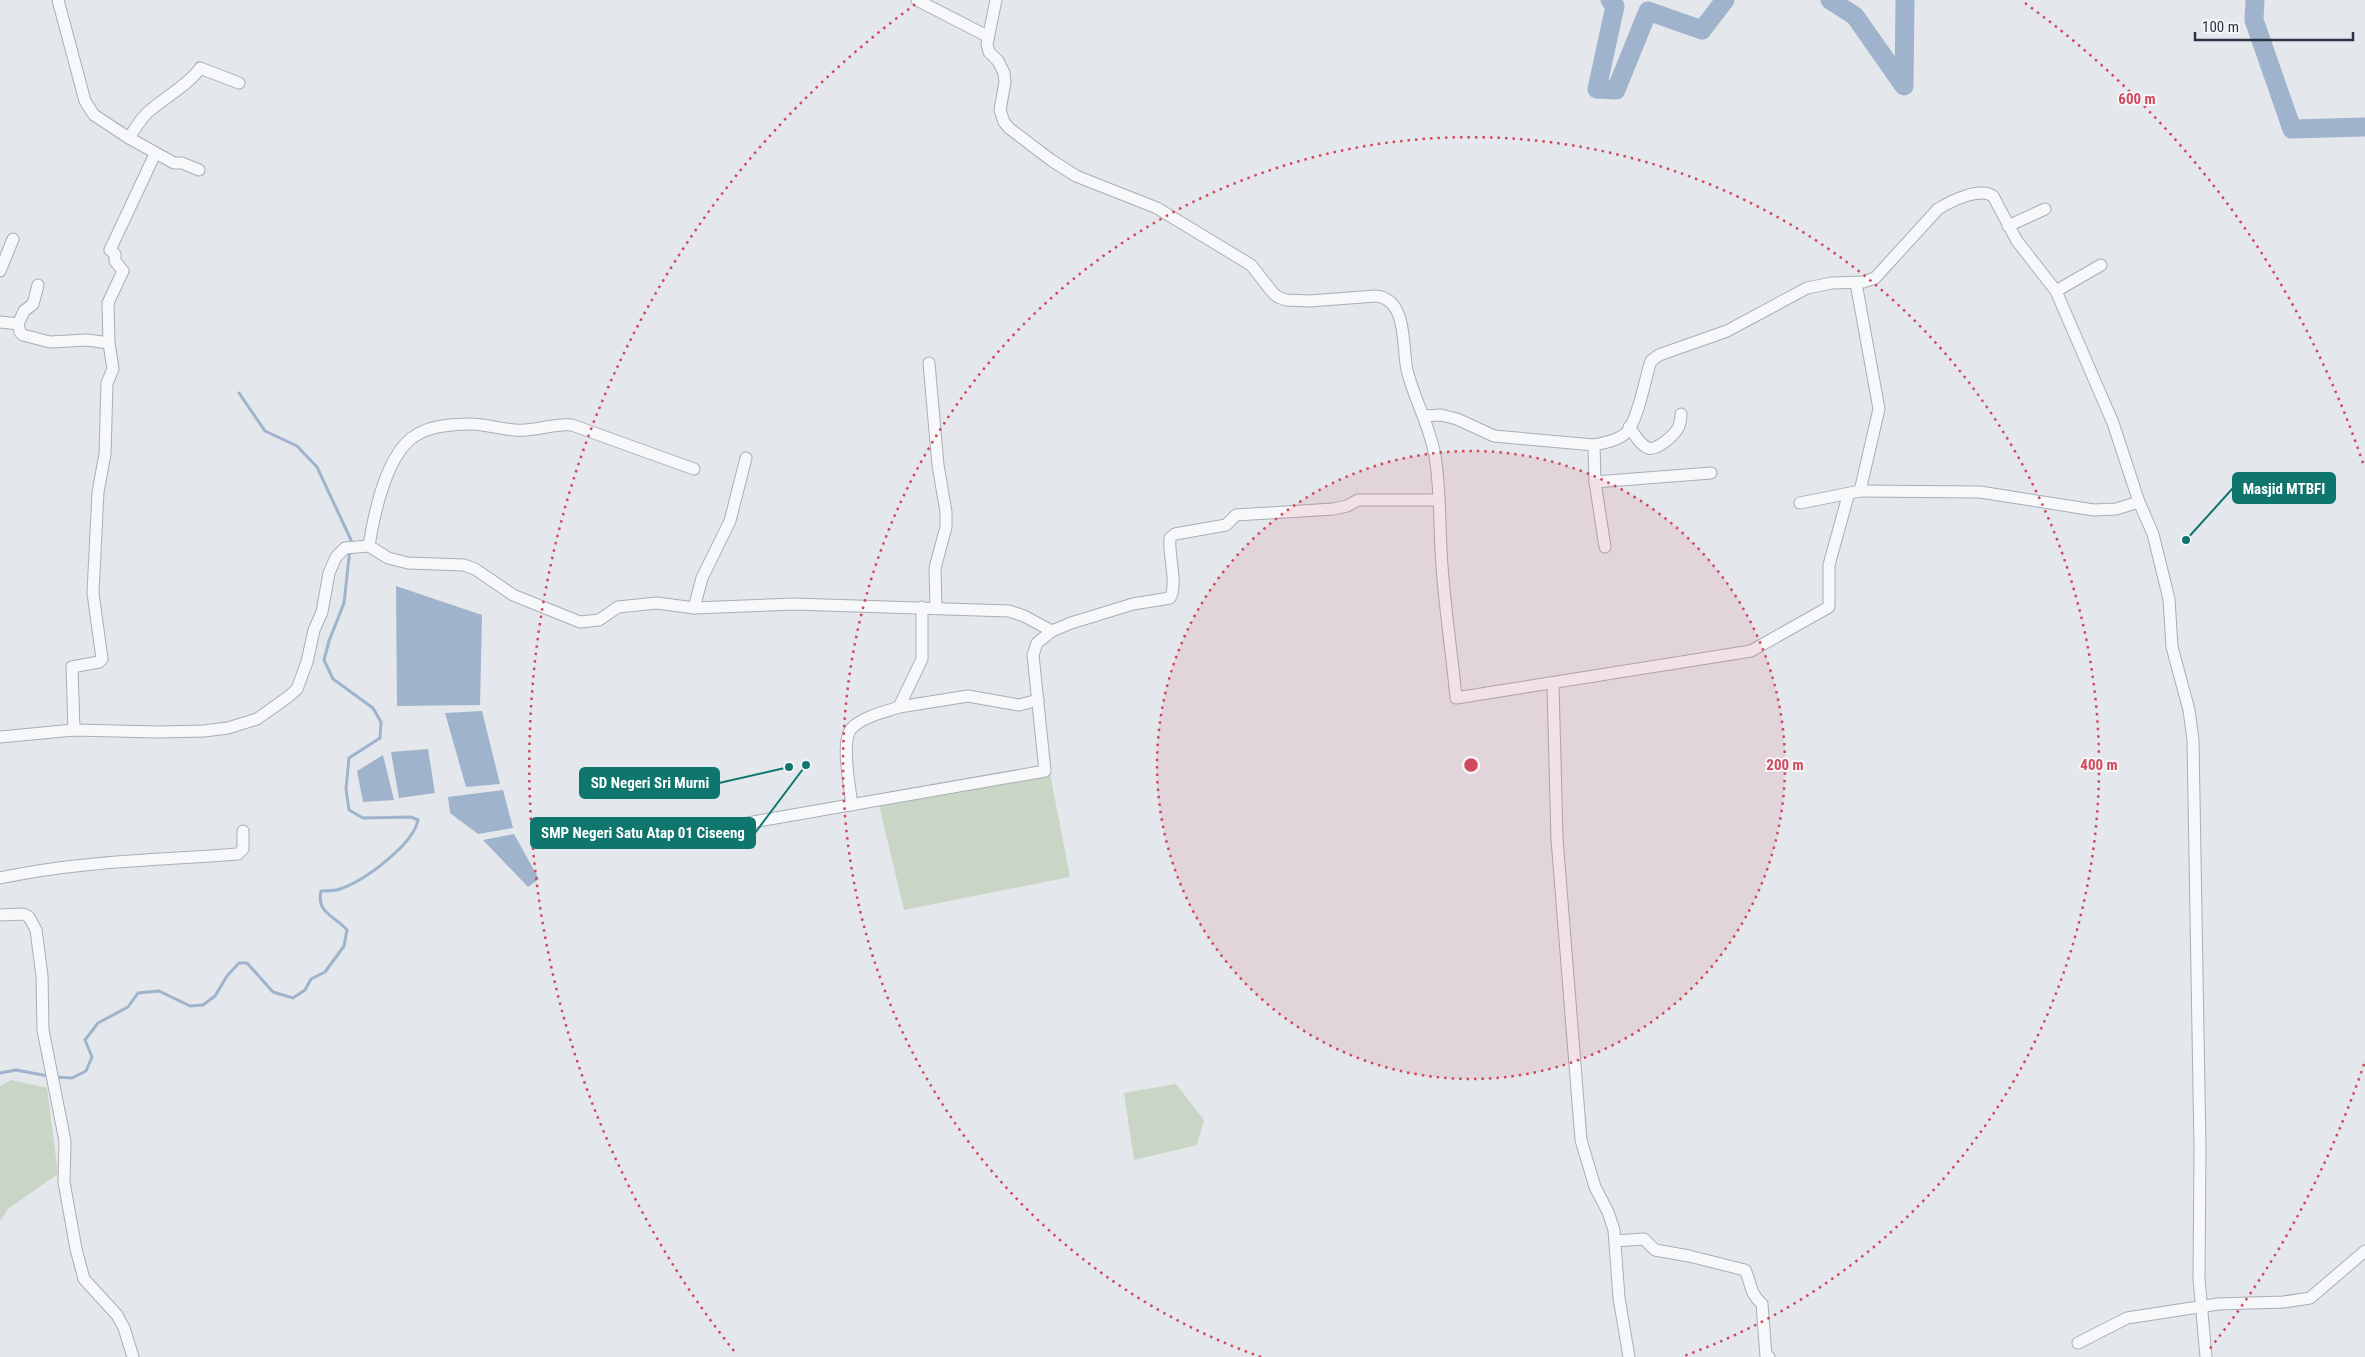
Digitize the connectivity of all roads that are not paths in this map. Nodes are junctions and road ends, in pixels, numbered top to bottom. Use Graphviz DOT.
graph roads {
  1 [pos="58,0"];
  2 [pos="917,0"];
  3 [pos="996,0"];
  4 [pos="987,36"];
  5 [pos="239,83"];
  6 [pos="129,138"];
  7 [pos="155,154"];
  8 [pos="199,170"];
  9 [pos="2045,209"];
  10 [pos="2008,226"];
  11 [pos="13,239"];
  12 [pos="2102,265"];
  13 [pos="0,271"];
  14 [pos="1856,283"];
  15 [pos="38,285"];
  16 [pos="2056,291"];
  17 [pos="0,322"];
  18 [pos="18,324"];
  19 [pos="109,343"];
  20 [pos="929,364"];
  21 [pos="1681,414"];
  22 [pos="1424,416"];
  23 [pos="1629,427"];
  24 [pos="1594,445"];
  25 [pos="746,458"];
  26 [pos="694,469"];
  27 [pos="1711,473"];
  28 [pos="1595,482"];
  29 [pos="1860,492"];
  30 [pos="1848,496"];
  31 [pos="1438,500"];
  32 [pos="2139,502"];
  33 [pos="1800,503"];
  34 [pos="366,546"];
  35 [pos="1605,547"];
  36 [pos="922,607"];
  37 [pos="694,608"];
  38 [pos="936,608"];
  39 [pos="1052,631"];
  40 [pos="1553,684"];
  41 [pos="1038,700"];
  42 [pos="899,707"];
  43 [pos="74,730"];
  44 [pos="0,737"];
  45 [pos="852,805"];
  46 [pos="736,825"];
  47 [pos="243,831"];
  48 [pos="0,878"];
  49 [pos="0,915"];
  50 [pos="1615,1241"];
  51 [pos="2365,1251"];
  52 [pos="2202,1307"];
  53 [pos="2078,1343"];
  54 [pos="133,1357"];
  55 [pos="1629,1357"];
  56 [pos="1769,1357"];
  57 [pos="2206,1357"];
  1 -- 6 [label="street"];
  2 -- 4 [label="street"];
  3 -- 4 [label="street"];
  4 -- 22 [label="street"];
  5 -- 6 [label="street"];
  6 -- 7 [label="street"];
  7 -- 8 [label="street"];
  7 -- 19 [label="street"];
  9 -- 10 [label="street"];
  10 -- 14 [label="street"];
  10 -- 16 [label="street"];
  11 -- 13 [label="street"];
  12 -- 16 [label="street"];
  14 -- 23 [label="street"];
  14 -- 29 [label="street"];
  15 -- 18 [label="street"];
  16 -- 32 [label="street"];
  17 -- 18 [label="street"];
  18 -- 19 [label="street"];
  19 -- 43 [label="street"];
  20 -- 38 [label="street"];
  21 -- 23 [label="street"];
  22 -- 24 [label="street"];
  22 -- 31 [label="street"];
  23 -- 24 [label="street"];
  24 -- 28 [label="street"];
  25 -- 37 [label="street"];
  26 -- 34 [label="street"];
  27 -- 28 [label="street"];
  28 -- 35 [label="street"];
  29 -- 30 [label="street"];
  29 -- 32 [label="street"];
  30 -- 33 [label="street"];
  30 -- 40 [label="street"];
  31 -- 39 [label="street"];
  31 -- 40 [label="street"];
  32 -- 52 [label="street"];
  34 -- 37 [label="street"];
  34 -- 43 [label="street"];
  36 -- 37 [label="street"];
  36 -- 38 [label="street"];
  36 -- 42 [label="street"];
  38 -- 39 [label="street"];
  39 -- 41 [label="street"];
  40 -- 50 [label="street"];
  41 -- 42 [label="street"];
  41 -- 45 [label="street"];
  42 -- 45 [label="street"];
  43 -- 44 [label="street"];
  45 -- 46 [label="street"];
  47 -- 48 [label="street"];
  49 -- 54 [label="street"];
  50 -- 55 [label="street"];
  50 -- 56 [label="street"];
  51 -- 52 [label="street"];
  52 -- 53 [label="street"];
  52 -- 57 [label="street"];
}
